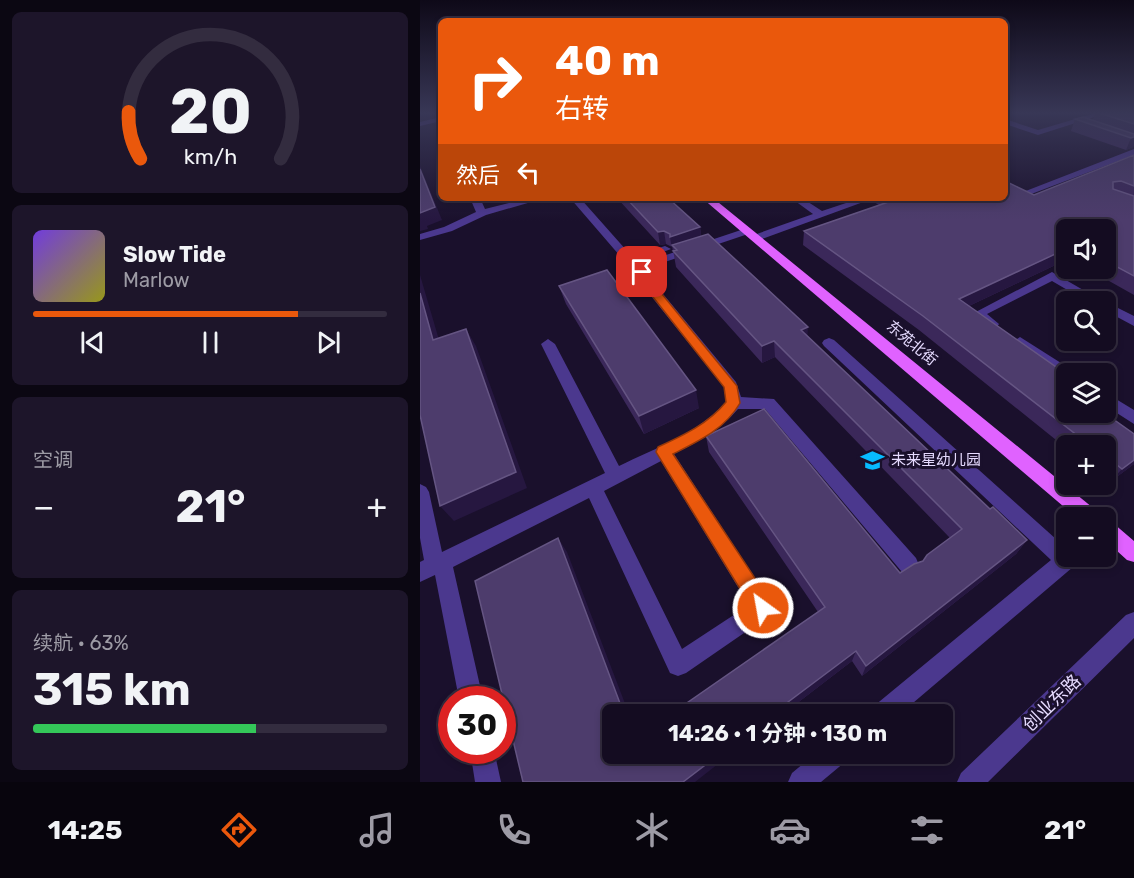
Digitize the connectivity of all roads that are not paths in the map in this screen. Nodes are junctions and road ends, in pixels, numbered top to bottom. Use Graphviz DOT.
graph roads {
  1 [pos="1134,152"];
  2 [pos="1023,194"];
  3 [pos="476,201"];
  4 [pos="528,201"];
  5 [pos="578,201"];
  6 [pos="711,201"];
  7 [pos="800,201"];
  8 [pos="861,201"];
  9 [pos="482,213"];
  10 [pos="821,215"];
  11 [pos="747,231"];
  12 [pos="420,237"];
  13 [pos="624,254"];
  14 [pos="643,278"];
  15 [pos="1079,291"];
  16 [pos="1116,312"];
  17 [pos="1134,322"];
  18 [pos="829,343"];
  19 [pos="548,344"];
  20 [pos="1056,367"];
  21 [pos="734,403"];
  22 [pos="1116,406"];
  23 [pos="1134,418"];
  24 [pos="664,452"];
  25 [pos="615,476"];
  26 [pos="593,487"];
  27 [pos="420,492"];
  28 [pos="1078,507"];
  29 [pos="1116,538"];
  30 [pos="1056,547"];
  31 [pos="1134,553"];
  32 [pos="909,565"];
  33 [pos="432,566"];
  34 [pos="1057,567"];
  35 [pos="1134,623"];
  36 [pos="467,686"];
  37 [pos="894,704"];
  38 [pos="485,764"];
  39 [pos="823,764"];
  40 [pos="488,782"];
  41 [pos="801,782"];
  42 [pos="970,782"];
  1 -- 2 [label="street"];
  3 -- 9 [label="street"];
  4 -- 9 [label="street"];
  5 -- 13 [label="street"];
  6 -- 11 [label="main road, 东苑北街"];
  7 -- 10 [label="street"];
  8 -- 10 [label="street"];
  9 -- 12 [label="street"];
  10 -- 11 [label="street"];
  11 -- 13 [label="street"];
  11 -- 14 [label="street"];
  11 -- 28 [label="main road, 东苑北街"];
  13 -- 14 [label="street"];
  14 -- 21 [label="street"];
  15 -- 20 [label="street"];
  16 -- 17 [label="street"];
  18 -- 30 [label="street"];
  19 -- 25 [label="street"];
  21 -- 24 [label="street"];
  21 -- 32 [label="street"];
  22 -- 23 [label="street"];
  24 -- 25 [label="street"];
  24 -- 26 [label="street"];
  25 -- 26 [label="street"];
  26 -- 33 [label="street"];
  27 -- 33 [label="street"];
  29 -- 31 [label="main road"];
  33 -- 36 [label="street"];
  34 -- 37 [label="street"];
  35 -- 42 [label="street, 创业东路"];
  38 -- 40 [label="street"];
  39 -- 41 [label="street"];
}
